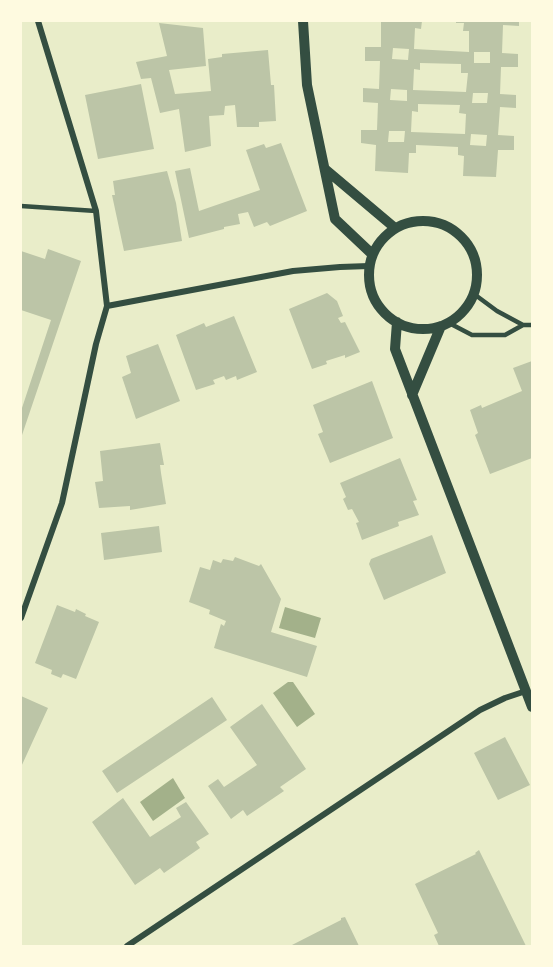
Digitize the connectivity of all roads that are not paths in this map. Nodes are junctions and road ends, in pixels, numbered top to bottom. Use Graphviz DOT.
graph roads {
  1 [pos="38,21"];
  2 [pos="303,21"];
  3 [pos="325,168"];
  4 [pos="21,206"];
  5 [pos="96,211"];
  6 [pos="395,228"];
  7 [pos="372,254"];
  8 [pos="369,266"];
  9 [pos="474,294"];
  10 [pos="107,306"];
  11 [pos="397,322"];
  12 [pos="445,324"];
  13 [pos="523,325"];
  14 [pos="532,325"];
  15 [pos="412,395"];
  16 [pos="21,618"];
  17 [pos="529,690"];
  18 [pos="532,707"];
  19 [pos="127,946"];
  1 -- 5 [label="street"];
  2 -- 3 [label="street"];
  3 -- 6 [label="street"];
  3 -- 7 [label="street"];
  4 -- 5 [label="lane"];
  5 -- 10 [label="street"];
  6 -- 7 [label="street"];
  6 -- 9 [label="street"];
  7 -- 8 [label="street"];
  8 -- 10 [label="street"];
  8 -- 11 [label="street"];
  9 -- 12 [label="street"];
  9 -- 13 [label="lane"];
  10 -- 16 [label="street"];
  11 -- 12 [label="street"];
  11 -- 15 [label="street"];
  12 -- 13 [label="lane"];
  12 -- 15 [label="street"];
  13 -- 14 [label="lane"];
  15 -- 17 [label="street"];
  17 -- 18 [label="street"];
  17 -- 19 [label="street"];
}
